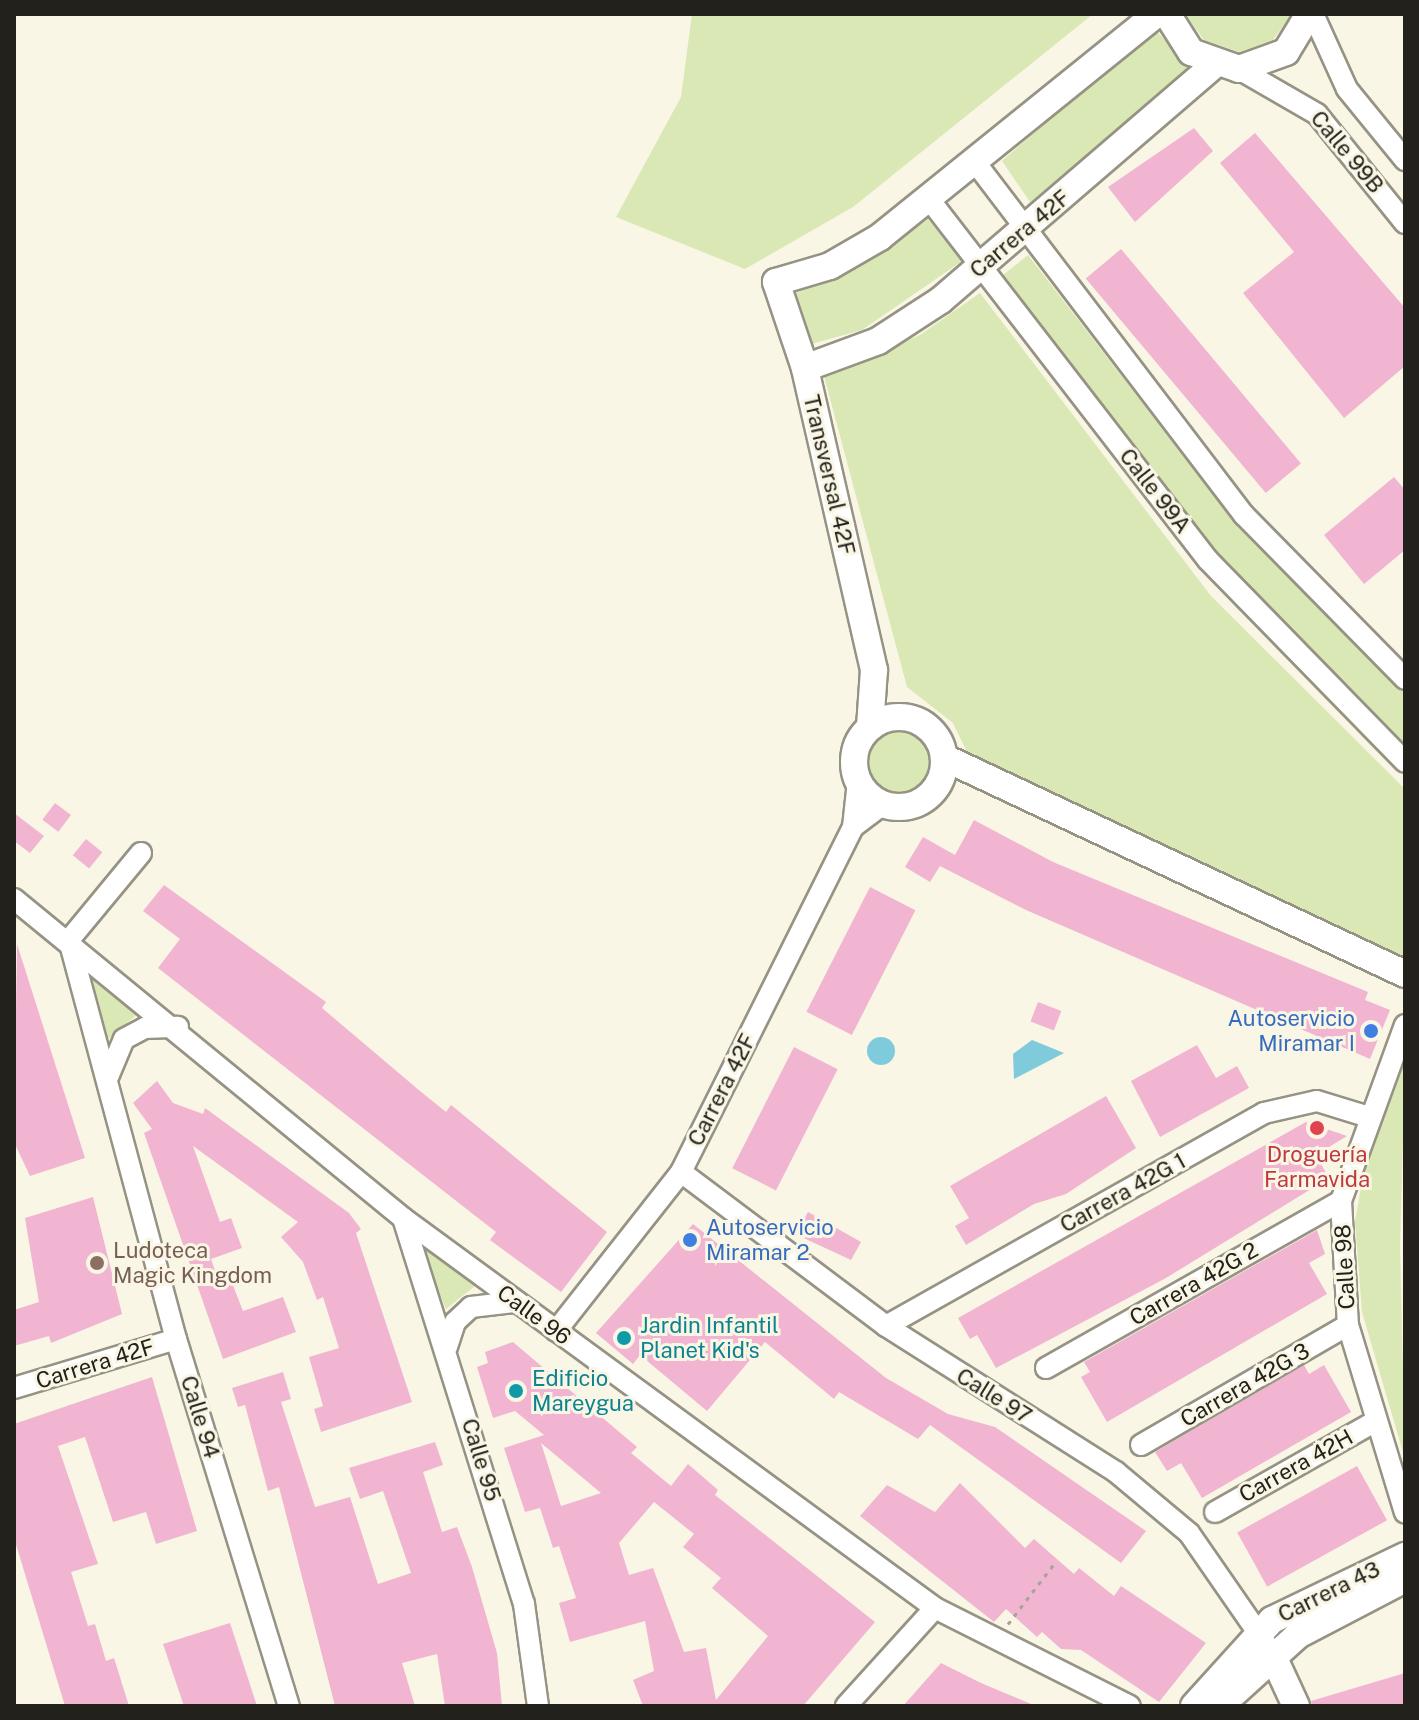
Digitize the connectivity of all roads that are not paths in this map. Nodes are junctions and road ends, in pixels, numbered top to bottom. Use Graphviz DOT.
graph roads {
  1 [pos="1156,14"];
  2 [pos="1167,14"];
  3 [pos="1311,14"];
  4 [pos="1226,67"];
  5 [pos="1405,160"];
  6 [pos="975,162"];
  7 [pos="929,199"];
  8 [pos="1405,223"];
  9 [pos="1028,228"];
  10 [pos="981,268"];
  11 [pos="805,368"];
  12 [pos="874,670"];
  13 [pos="1405,679"];
  14 [pos="907,717"];
  15 [pos="870,727"];
  16 [pos="1405,762"];
  17 [pos="942,769"];
  18 [pos="858,781"];
  19 [pos="883,804"];
  20 [pos="853,827"];
  21 [pos="141,853"];
  22 [pos="14,899"];
  23 [pos="69,940"];
  24 [pos="1405,974"];
  25 [pos="1405,1025"];
  26 [pos="178,1027"];
  27 [pos="107,1081"];
  28 [pos="1369,1117"];
  29 [pos="681,1172"];
  30 [pos="1341,1201"];
  31 [pos="403,1218"];
  32 [pos="515,1302"];
  33 [pos="1348,1325"];
  34 [pos="886,1326"];
  35 [pos="556,1331"];
  36 [pos="176,1339"];
  37 [pos="447,1347"];
  38 [pos="1046,1368"];
  39 [pos="14,1388"];
  40 [pos="1376,1421"];
  41 [pos="1141,1445"];
  42 [pos="1215,1512"];
  43 [pos="1405,1513"];
  44 [pos="1405,1556"];
  45 [pos="1405,1579"];
  46 [pos="935,1608"];
  47 [pos="1259,1629"];
  48 [pos="1272,1654"];
  49 [pos="289,1706"];
  50 [pos="538,1706"];
  51 [pos="846,1706"];
  52 [pos="1130,1706"];
  53 [pos="1194,1706"];
  54 [pos="1220,1706"];
  55 [pos="1296,1706"];
  1 -- 6 [label="street"];
  2 -- 4 [label="street"];
  3 -- 4 [label="street"];
  3 -- 5 [label="street, Calle 99B"];
  4 -- 8 [label="street, Calle 99B"];
  4 -- 9 [label="street, Carrera 42F"];
  6 -- 7 [label="street"];
  6 -- 9 [label="street"];
  7 -- 10 [label="street, Calle 99A"];
  7 -- 11 [label="street, Transversal 42F"];
  9 -- 10 [label="street, Carrera 42F"];
  9 -- 13 [label="street"];
  10 -- 11 [label="street, Carrera 42F"];
  10 -- 16 [label="street, Calle 99A"];
  11 -- 12 [label="street, Transversal 42F"];
  12 -- 14 [label="street, Transversal 42F"];
  12 -- 15 [label="street, Transversal 42F"];
  14 -- 15 [label="street"];
  14 -- 17 [label="street"];
  15 -- 18 [label="street"];
  17 -- 19 [label="street"];
  17 -- 24 [label="street"];
  18 -- 19 [label="street"];
  18 -- 20 [label="street, Carrera 42F"];
  19 -- 20 [label="street, Carrera 42F"];
  20 -- 29 [label="street, Carrera 42F"];
  21 -- 23 [label="street"];
  22 -- 23 [label="street, Calle 96"];
  23 -- 26 [label="street, Calle 96"];
  23 -- 27 [label="street, Calle 94"];
  25 -- 28 [label="street, Calle 98"];
  26 -- 27 [label="street"];
  26 -- 31 [label="street, Calle 96"];
  27 -- 36 [label="street, Calle 94"];
  28 -- 30 [label="street, Calle 98"];
  28 -- 34 [label="street, Carrera 42G 1"];
  29 -- 34 [label="street, Calle 97"];
  29 -- 35 [label="street, Carrera 42F"];
  30 -- 33 [label="street, Calle 98"];
  30 -- 38 [label="street, Carrera 42G 2"];
  31 -- 32 [label="street, Calle 96"];
  31 -- 37 [label="street, Calle 95"];
  32 -- 35 [label="street, Calle 96"];
  32 -- 37 [label="street"];
  33 -- 40 [label="street, Calle 98"];
  33 -- 41 [label="street, Carrera 42G 3"];
  34 -- 47 [label="street, Calle 97"];
  35 -- 46 [label="street, Calle 96"];
  36 -- 39 [label="street, Carrera 42F"];
  36 -- 49 [label="street, Calle 94"];
  37 -- 50 [label="street, Calle 95"];
  40 -- 42 [label="street, Carrera 42H"];
  40 -- 43 [label="street, Calle 98"];
  44 -- 47 [label="street, Carrera 43"];
  45 -- 48 [label="street, Carrera 43"];
  46 -- 51 [label="street"];
  46 -- 52 [label="street, Calle 96"];
  47 -- 48 [label="street, Calle 97"];
  47 -- 53 [label="street, Carrera 43"];
  48 -- 54 [label="street, Carrera 43"];
  48 -- 55 [label="street"];
}
